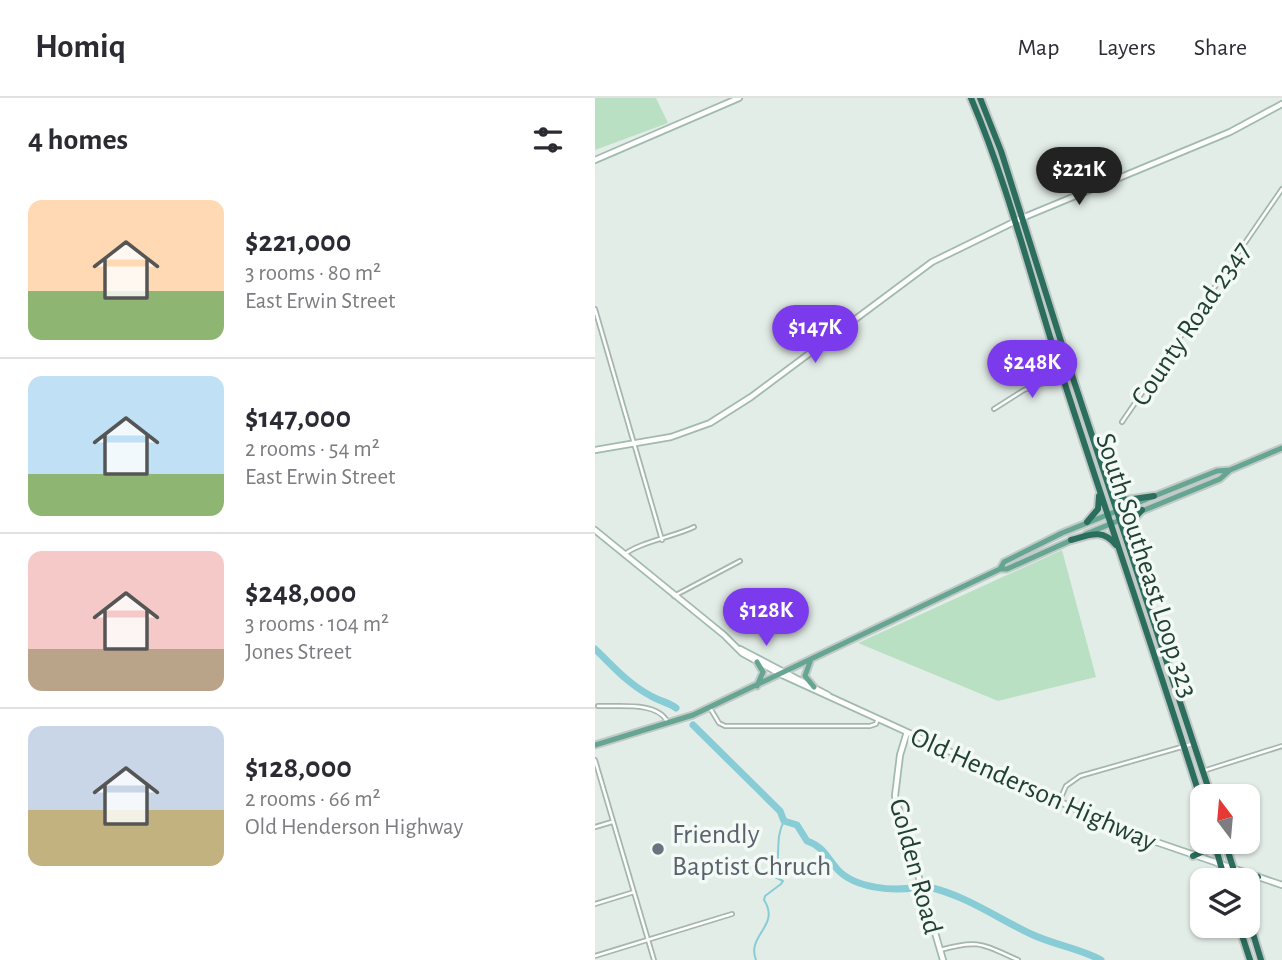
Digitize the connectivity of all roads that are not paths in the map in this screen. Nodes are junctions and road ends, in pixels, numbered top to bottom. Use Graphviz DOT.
graph roads {
  1 [pos="739,98"];
  2 [pos="971,98"];
  3 [pos="980,98"];
  4 [pos="1282,104"];
  5 [pos="595,160"];
  6 [pos="1282,189"];
  7 [pos="1022,218"];
  8 [pos="1014,221"];
  9 [pos="595,309"];
  10 [pos="1062,376"];
  11 [pos="994,409"];
  12 [pos="1122,422"];
  13 [pos="633,444"];
  14 [pos="1282,448"];
  15 [pos="595,450"];
  16 [pos="1230,470"];
  17 [pos="1096,476"];
  18 [pos="1109,487"];
  19 [pos="1154,496"];
  20 [pos="1142,510"];
  21 [pos="1117,511"];
  22 [pos="1108,514"];
  23 [pos="1119,520"];
  24 [pos="1087,522"];
  25 [pos="1111,523"];
  26 [pos="694,527"];
  27 [pos="595,530"];
  28 [pos="662,540"];
  29 [pos="1071,540"];
  30 [pos="1119,549"];
  31 [pos="1129,550"];
  32 [pos="624,555"];
  33 [pos="740,561"];
  34 [pos="1000,569"];
  35 [pos="674,596"];
  36 [pos="1162,647"];
  37 [pos="740,649"];
  38 [pos="1153,650"];
  39 [pos="811,659"];
  40 [pos="757,662"];
  41 [pos="783,673"];
  42 [pos="757,686"];
  43 [pos="814,687"];
  44 [pos="828,695"];
  45 [pos="598,706"];
  46 [pos="711,708"];
  47 [pos="878,718"];
  48 [pos="668,724"];
  49 [pos="908,732"];
  50 [pos="1194,743"];
  51 [pos="595,745"];
  52 [pos="1185,746"];
  53 [pos="1282,746"];
  54 [pos="595,760"];
  55 [pos="1203,771"];
  56 [pos="1196,784"];
  57 [pos="1207,784"];
  58 [pos="1059,802"];
  59 [pos="613,822"];
  60 [pos="595,827"];
  61 [pos="1197,854"];
  62 [pos="1217,854"];
  63 [pos="1193,856"];
  64 [pos="1221,865"];
  65 [pos="1222,868"];
  66 [pos="1230,868"];
  67 [pos="1260,878"];
  68 [pos="1282,885"];
  69 [pos="634,892"];
  70 [pos="595,904"];
  71 [pos="732,914"];
  72 [pos="1243,938"];
  73 [pos="1254,938"];
  74 [pos="648,940"];
  75 [pos="940,950"];
  76 [pos="595,956"];
  77 [pos="654,960"];
  78 [pos="943,960"];
  79 [pos="1018,960"];
  80 [pos="1250,960"];
  81 [pos="1261,960"];
  1 -- 5 [label="main road"];
  2 -- 8 [label="highway, South Southeast Loop 323"];
  3 -- 7 [label="highway, South Southeast Loop 323"];
  4 -- 7 [label="main road"];
  6 -- 12 [label="street, County Road 2347"];
  7 -- 8 [label="main road"];
  7 -- 18 [label="highway, South Southeast Loop 323"];
  8 -- 10 [label="highway, South Southeast Loop 323"];
  8 -- 13 [label="main road"];
  9 -- 13 [label="street"];
  10 -- 11 [label="street"];
  10 -- 17 [label="highway, South Southeast Loop 323"];
  13 -- 15 [label="main road"];
  13 -- 28 [label="street"];
  14 -- 16 [label="main road"];
  16 -- 19 [label="main road"];
  16 -- 20 [label="main road"];
  17 -- 22 [label="highway, South Southeast Loop 323"];
  17 -- 24 [label="highway"];
  18 -- 19 [label="highway"];
  18 -- 21 [label="highway, South Southeast Loop 323"];
  19 -- 21 [label="main road"];
  20 -- 23 [label="main road"];
  20 -- 31 [label="highway"];
  21 -- 22 [label="main road"];
  21 -- 23 [label="highway, South Southeast Loop 323"];
  22 -- 24 [label="main road"];
  22 -- 25 [label="highway, South Southeast Loop 323"];
  23 -- 25 [label="main road"];
  23 -- 31 [label="highway, South Southeast Loop 323"];
  24 -- 34 [label="main road"];
  25 -- 29 [label="main road"];
  25 -- 30 [label="highway, South Southeast Loop 323"];
  26 -- 28 [label="street"];
  27 -- 32 [label="main road, Old Henderson Highway"];
  28 -- 32 [label="street"];
  29 -- 30 [label="highway"];
  29 -- 34 [label="main road"];
  30 -- 38 [label="highway, South Southeast Loop 323"];
  31 -- 36 [label="highway, South Southeast Loop 323"];
  32 -- 35 [label="main road, Old Henderson Highway"];
  33 -- 35 [label="street"];
  34 -- 39 [label="main road"];
  35 -- 37 [label="main road, Old Henderson Highway"];
  36 -- 38 [label="highway"];
  36 -- 50 [label="highway, South Southeast Loop 323"];
  37 -- 40 [label="main road, Old Henderson Highway"];
  37 -- 41 [label="main road, Old Henderson Highway"];
  38 -- 52 [label="highway, South Southeast Loop 323"];
  39 -- 41 [label="main road"];
  39 -- 43 [label="main road"];
  40 -- 41 [label="main road, Old Henderson Highway"];
  40 -- 42 [label="main road"];
  41 -- 42 [label="main road"];
  41 -- 43 [label="main road, Old Henderson Highway"];
  41 -- 44 [label="main road, Old Henderson Highway"];
  42 -- 46 [label="main road"];
  43 -- 44 [label="main road, Old Henderson Highway"];
  44 -- 47 [label="main road, Old Henderson Highway"];
  45 -- 48 [label="street"];
  46 -- 47 [label="street"];
  46 -- 48 [label="main road"];
  47 -- 49 [label="main road, Old Henderson Highway"];
  48 -- 51 [label="main road"];
  49 -- 58 [label="main road, Old Henderson Highway"];
  49 -- 75 [label="main road, Golden Road"];
  50 -- 52 [label="street"];
  50 -- 55 [label="highway, South Southeast Loop 323"];
  52 -- 56 [label="highway, South Southeast Loop 323"];
  52 -- 58 [label="street"];
  53 -- 55 [label="street"];
  54 -- 59 [label="street"];
  55 -- 57 [label="highway, South Southeast Loop 323"];
  58 -- 63 [label="main road, Old Henderson Highway"];
  59 -- 60 [label="street"];
  59 -- 69 [label="street"];
  61 -- 63 [label="highway"];
  62 -- 64 [label="highway"];
  63 -- 64 [label="main road, Old Henderson Highway"];
  64 -- 65 [label="highway"];
  64 -- 66 [label="main road, Old Henderson Highway"];
  67 -- 68 [label="main road, Old Henderson Highway"];
  69 -- 70 [label="street"];
  69 -- 74 [label="street"];
  71 -- 74 [label="street"];
  72 -- 80 [label="highway"];
  73 -- 81 [label="highway"];
  74 -- 76 [label="street"];
  74 -- 77 [label="street"];
  75 -- 78 [label="main road, Golden Road"];
  75 -- 79 [label="street"];
}
